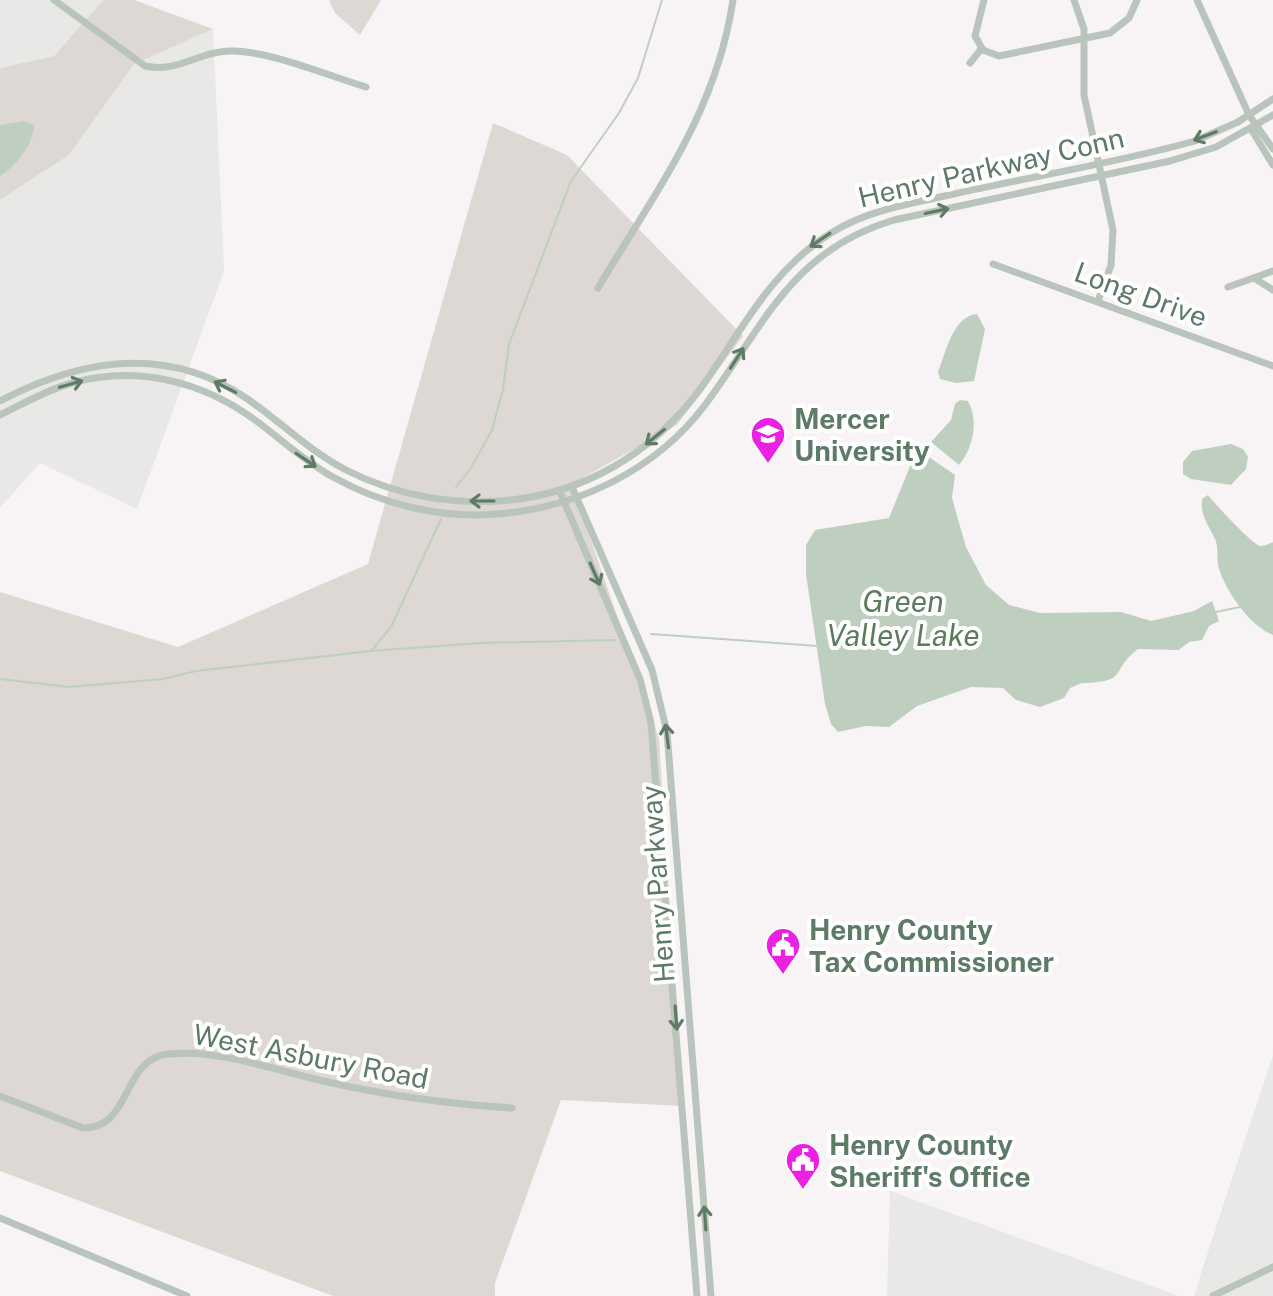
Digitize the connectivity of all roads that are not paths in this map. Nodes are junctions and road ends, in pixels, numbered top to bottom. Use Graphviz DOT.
graph roads {
  1 [pos="54,0"];
  2 [pos="733,0"];
  3 [pos="984,0"];
  4 [pos="1074,0"];
  5 [pos="1137,0"];
  6 [pos="1197,0"];
  7 [pos="1084,39"];
  8 [pos="982,48"];
  9 [pos="970,63"];
  10 [pos="366,87"];
  11 [pos="1273,99"];
  12 [pos="1249,115"];
  13 [pos="1273,115"];
  14 [pos="1255,128"];
  15 [pos="1273,149"];
  16 [pos="1100,163"];
  17 [pos="1273,165"];
  18 [pos="1102,176"];
  19 [pos="993,264"];
  20 [pos="1273,271"];
  21 [pos="1254,278"];
  22 [pos="1228,287"];
  23 [pos="598,288"];
  24 [pos="1273,290"];
  25 [pos="1098,301"];
  26 [pos="1273,366"];
  27 [pos="0,401"];
  28 [pos="0,415"];
  29 [pos="572,487"];
  30 [pos="559,490"];
  31 [pos="576,499"];
  32 [pos="563,503"];
  33 [pos="0,1096"];
  34 [pos="512,1108"];
  35 [pos="0,1218"];
  36 [pos="1273,1267"];
  37 [pos="187,1296"];
  38 [pos="697,1296"];
  39 [pos="711,1296"];
  40 [pos="1213,1296"];
  1 -- 10 [label="street"];
  2 -- 23 [label="street"];
  3 -- 8 [label="street"];
  4 -- 7 [label="street"];
  5 -- 7 [label="street"];
  6 -- 12 [label="street"];
  7 -- 8 [label="street"];
  7 -- 16 [label="street"];
  8 -- 9 [label="street"];
  11 -- 12 [label="street, Henry Parkway Conn"];
  12 -- 14 [label="street"];
  12 -- 16 [label="street, Henry Parkway Conn, one-way"];
  13 -- 14 [label="street, Henry Parkway Conn"];
  14 -- 15 [label="street"];
  14 -- 17 [label="street"];
  14 -- 18 [label="street, Henry Parkway Conn"];
  16 -- 18 [label="street"];
  16 -- 29 [label="street, Henry Parkway Conn, one-way"];
  18 -- 25 [label="street"];
  31 -- 18 [label="street, Henry Parkway Conn, one-way"];
  19 -- 25 [label="street, Long Drive"];
  20 -- 21 [label="street"];
  21 -- 22 [label="street"];
  21 -- 24 [label="street"];
  25 -- 26 [label="street, Long Drive"];
  30 -- 27 [label="street, Henry Parkway Conn, one-way"];
  28 -- 32 [label="street, Henry Parkway Conn, one-way"];
  29 -- 30 [label="street, Henry Parkway Conn"];
  29 -- 31 [label="street, Henry Parkway"];
  30 -- 32 [label="street, Henry Parkway"];
  31 -- 32 [label="street, Henry Parkway Conn"];
  39 -- 31 [label="street, Henry Parkway, one-way"];
  32 -- 38 [label="street, Henry Parkway, one-way"];
  33 -- 34 [label="street, West Asbury Road"];
  35 -- 37 [label="street"];
  36 -- 40 [label="street"];
}
